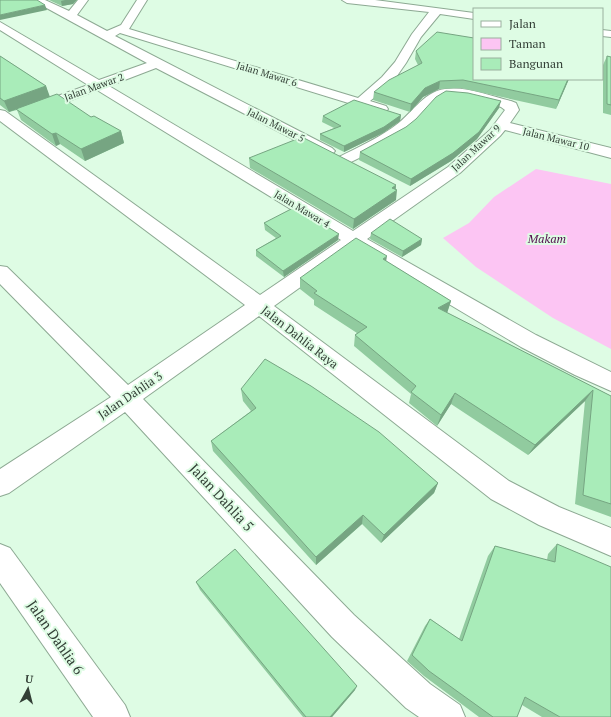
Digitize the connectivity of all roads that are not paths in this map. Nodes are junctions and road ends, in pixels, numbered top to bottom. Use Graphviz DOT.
graph roads {
  1 [pos="37,0"];
  2 [pos="83,0"];
  3 [pos="142,0"];
  4 [pos="347,0"];
  5 [pos="437,10"];
  6 [pos="473,12"];
  7 [pos="71,16"];
  8 [pos="0,25"];
  9 [pos="121,30"];
  10 [pos="106,35"];
  11 [pos="158,64"];
  12 [pos="99,85"];
  13 [pos="360,103"];
  14 [pos="2,119"];
  15 [pos="413,119"];
  16 [pos="502,125"];
  17 [pos="611,153"];
  18 [pos="350,163"];
  19 [pos="354,240"];
  20 [pos="0,272"];
  21 [pos="260,306"];
  22 [pos="611,382"];
  23 [pos="127,398"];
  24 [pos="0,484"];
  25 [pos="611,542"];
  26 [pos="0,558"];
  27 [pos="113,717"];
  28 [pos="448,717"];
  1 -- 7 [label="street, Jalan Mawar 5"];
  2 -- 7 [label="street"];
  3 -- 9 [label="street"];
  4 -- 5 [label="street"];
  5 -- 6 [label="street"];
  5 -- 13 [label="street"];
  7 -- 10 [label="street, Jalan Mawar 5"];
  8 -- 12 [label="street, Jalan Mawar 4"];
  9 -- 10 [label="street"];
  9 -- 13 [label="street, Jalan Mawar 6"];
  10 -- 11 [label="street, Jalan Mawar 5"];
  11 -- 12 [label="street, Jalan Mawar 2"];
  11 -- 18 [label="street, Jalan Mawar 5"];
  12 -- 14 [label="street, Jalan Mawar 2"];
  12 -- 19 [label="street, Jalan Mawar 4"];
  13 -- 15 [label="street, Jalan Mawar 6"];
  14 -- 21 [label="street, Jalan Dahlia Raya"];
  15 -- 16 [label="street, Jalan Mawar 9"];
  15 -- 18 [label="street, Jalan Mawar 9"];
  16 -- 17 [label="street, Jalan Mawar 10"];
  16 -- 19 [label="street, Jalan Mawar 9"];
  19 -- 21 [label="street, Jalan Dahlia 3"];
  19 -- 22 [label="street, Jalan Mawar 4"];
  20 -- 23 [label="street, Jalan Dahlia 5"];
  21 -- 23 [label="street, Jalan Dahlia 3"];
  21 -- 25 [label="street, Jalan Dahlia Raya"];
  23 -- 24 [label="street, Jalan Dahlia 3"];
  23 -- 28 [label="street, Jalan Dahlia 5"];
  26 -- 27 [label="street, Jalan Dahlia 6"];
}
